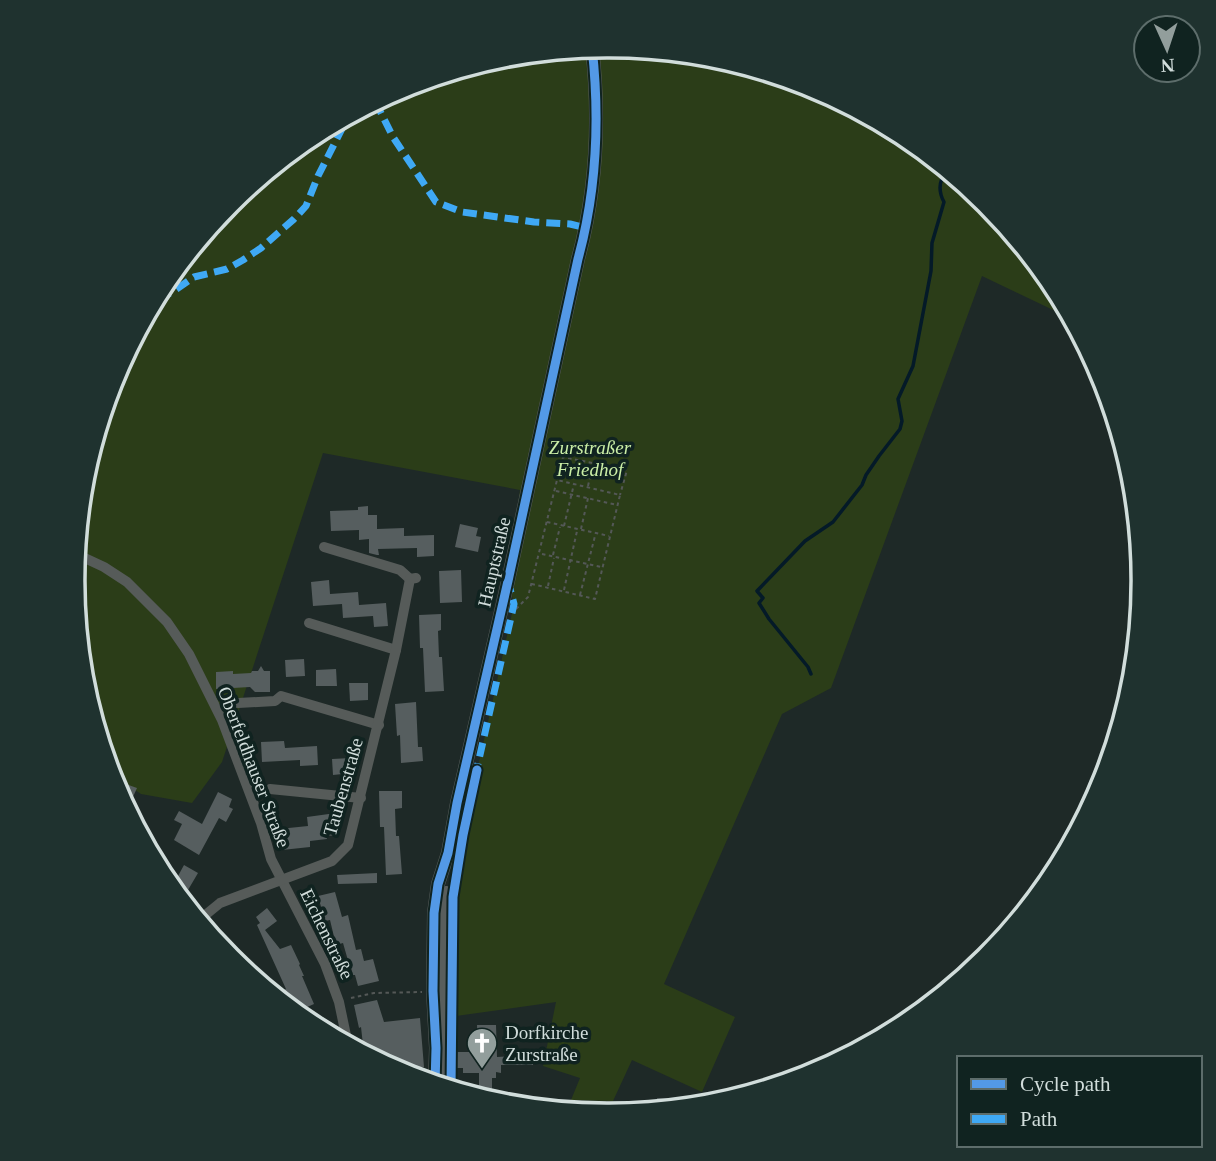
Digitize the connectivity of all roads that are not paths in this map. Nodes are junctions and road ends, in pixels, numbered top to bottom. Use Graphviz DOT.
graph roads {
  1 [pos="593,58"];
  2 [pos="324,548"];
  3 [pos="86,558"];
  4 [pos="309,623"];
  5 [pos="396,650"];
  6 [pos="239,703"];
  7 [pos="379,725"];
  8 [pos="270,789"];
  9 [pos="360,798"];
  10 [pos="448,853"];
  11 [pos="281,880"];
  12 [pos="206,914"];
  13 [pos="345,1032"];
  14 [pos="435,1074"];
  15 [pos="445,1077"];
  1 -- 10 [label="main road, Hauptstraße"];
  2 -- 5 [label="street, Taubenstraße"];
  3 -- 11 [label="street, Oberfeldhauser Straße"];
  4 -- 5 [label="street"];
  5 -- 7 [label="street, Taubenstraße"];
  6 -- 7 [label="street"];
  7 -- 9 [label="street, Taubenstraße"];
  8 -- 9 [label="street"];
  9 -- 11 [label="street, Taubenstraße"];
  10 -- 14 [label="main road, Hauptstraße"];
  10 -- 15 [label="main road, Hauptstraße"];
  11 -- 12 [label="street, Taubenstraße"];
  11 -- 13 [label="street, Eichenstraße"];
}
